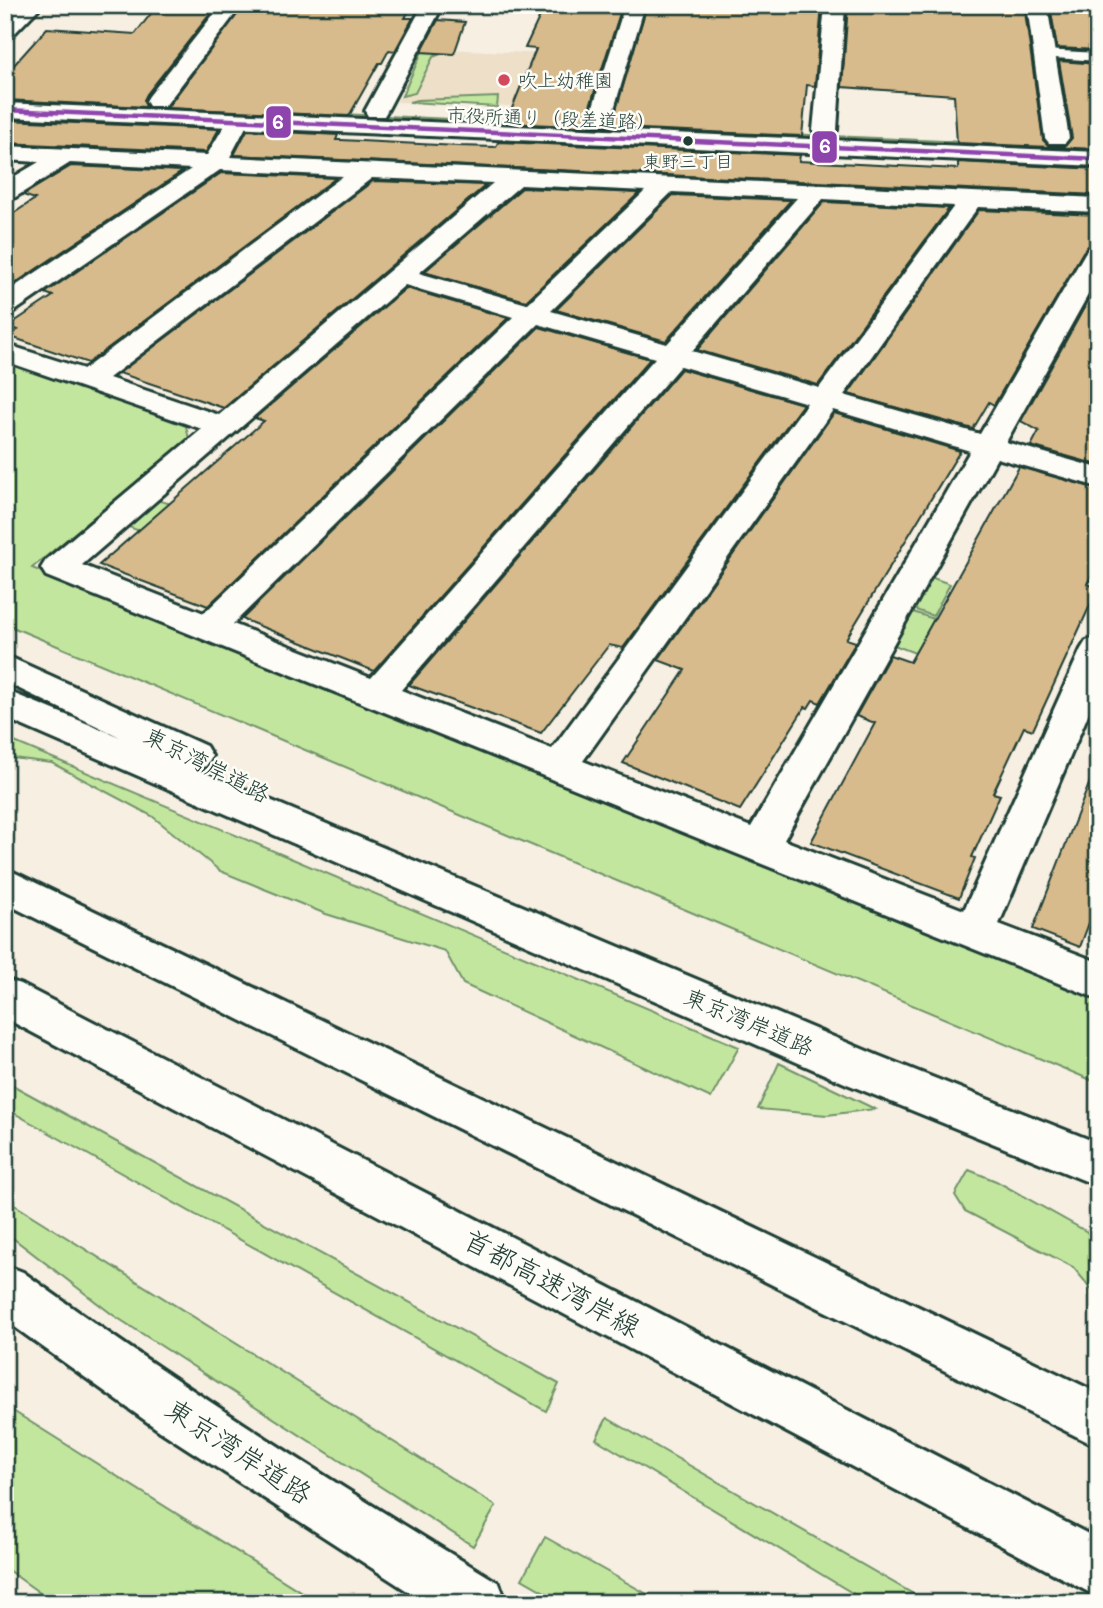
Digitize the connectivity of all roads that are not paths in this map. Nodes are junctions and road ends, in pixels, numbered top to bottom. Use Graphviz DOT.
graph roads {
  1 [pos="32,5"];
  2 [pos="232,5"];
  3 [pos="433,5"];
  4 [pos="635,5"];
  5 [pos="835,5"];
  6 [pos="1037,5"];
  7 [pos="5,32"];
  8 [pos="1044,54"];
  9 [pos="1098,57"];
  10 [pos="5,94"];
  11 [pos="157,101"];
  12 [pos="5,110"];
  13 [pos="376,111"];
  14 [pos="600,120"];
  15 [pos="237,121"];
  16 [pos="825,130"];
  17 [pos="1058,138"];
  18 [pos="1098,141"];
  19 [pos="5,153"];
  20 [pos="65,156"];
  21 [pos="1098,159"];
  22 [pos="214,164"];
  23 [pos="368,169"];
  24 [pos="514,178"];
  25 [pos="665,185"];
  26 [pos="816,192"];
  27 [pos="5,193"];
  28 [pos="971,199"];
  29 [pos="1098,205"];
  30 [pos="1098,253"];
  31 [pos="401,276"];
  32 [pos="5,305"];
  33 [pos="530,314"];
  34 [pos="5,352"];
  35 [pos="673,356"];
  36 [pos="88,380"];
  37 [pos="825,400"];
  38 [pos="222,426"];
  39 [pos="987,447"];
  40 [pos="1098,478"];
  41 [pos="208,629"];
  42 [pos="1098,649"];
  43 [pos="5,667"];
  44 [pos="376,696"];
  45 [pos="5,703"];
  46 [pos="558,768"];
  47 [pos="760,847"];
  48 [pos="403,873"];
  49 [pos="5,884"];
  50 [pos="975,932"];
  51 [pos="1098,981"];
  52 [pos="5,997"];
  53 [pos="1098,1166"];
  54 [pos="5,1289"];
  55 [pos="1098,1422"];
  56 [pos="1098,1569"];
  57 [pos="479,1603"];
  1 -- 7 [label="main road"];
  2 -- 11 [label="main road"];
  3 -- 13 [label="main road"];
  4 -- 14 [label="main road"];
  5 -- 16 [label="main road"];
  6 -- 8 [label="main road"];
  8 -- 9 [label="lane"];
  8 -- 17 [label="main road"];
  10 -- 11 [label="main road, 市役所通り（段差道路）"];
  11 -- 13 [label="main road, 市役所通り（段差道路）"];
  12 -- 15 [label="main road, 市役所通り（段差道路）"];
  13 -- 14 [label="main road, 市役所通り（段差道路）"];
  14 -- 16 [label="main road, 市役所通り（段差道路）"];
  15 -- 21 [label="main road, 市役所通り（段差道路）"];
  15 -- 22 [label="main road"];
  16 -- 17 [label="main road, 市役所通り（段差道路）"];
  17 -- 18 [label="main road, 市役所通り（段差道路）"];
  19 -- 20 [label="main road"];
  20 -- 22 [label="main road"];
  20 -- 27 [label="main road"];
  22 -- 23 [label="main road"];
  22 -- 32 [label="main road"];
  23 -- 24 [label="main road"];
  23 -- 36 [label="main road"];
  24 -- 25 [label="main road"];
  24 -- 31 [label="main road"];
  25 -- 26 [label="main road"];
  25 -- 33 [label="main road"];
  26 -- 28 [label="main road"];
  26 -- 35 [label="main road"];
  28 -- 29 [label="main road"];
  28 -- 37 [label="main road"];
  30 -- 39 [label="main road"];
  31 -- 33 [label="main road"];
  31 -- 38 [label="main road"];
  33 -- 35 [label="main road"];
  33 -- 41 [label="main road"];
  34 -- 36 [label="main road"];
  35 -- 37 [label="main road"];
  35 -- 44 [label="main road"];
  36 -- 38 [label="main road"];
  37 -- 39 [label="main road"];
  37 -- 46 [label="main road"];
  38 -- 41 [label="main road"];
  39 -- 40 [label="main road"];
  39 -- 47 [label="main road"];
  41 -- 44 [label="main road"];
  42 -- 50 [label="main road"];
  43 -- 48 [label="main road, 東京湾岸道路"];
  44 -- 46 [label="main road"];
  45 -- 48 [label="main road, 東京湾岸道路"];
  46 -- 47 [label="main road"];
  47 -- 50 [label="main road"];
  48 -- 53 [label="main road, 東京湾岸道路"];
  49 -- 55 [label="main road"];
  50 -- 51 [label="main road"];
  52 -- 56 [label="main road, 首都高速湾岸線"];
  54 -- 57 [label="main road, 東京湾岸道路"];
}
